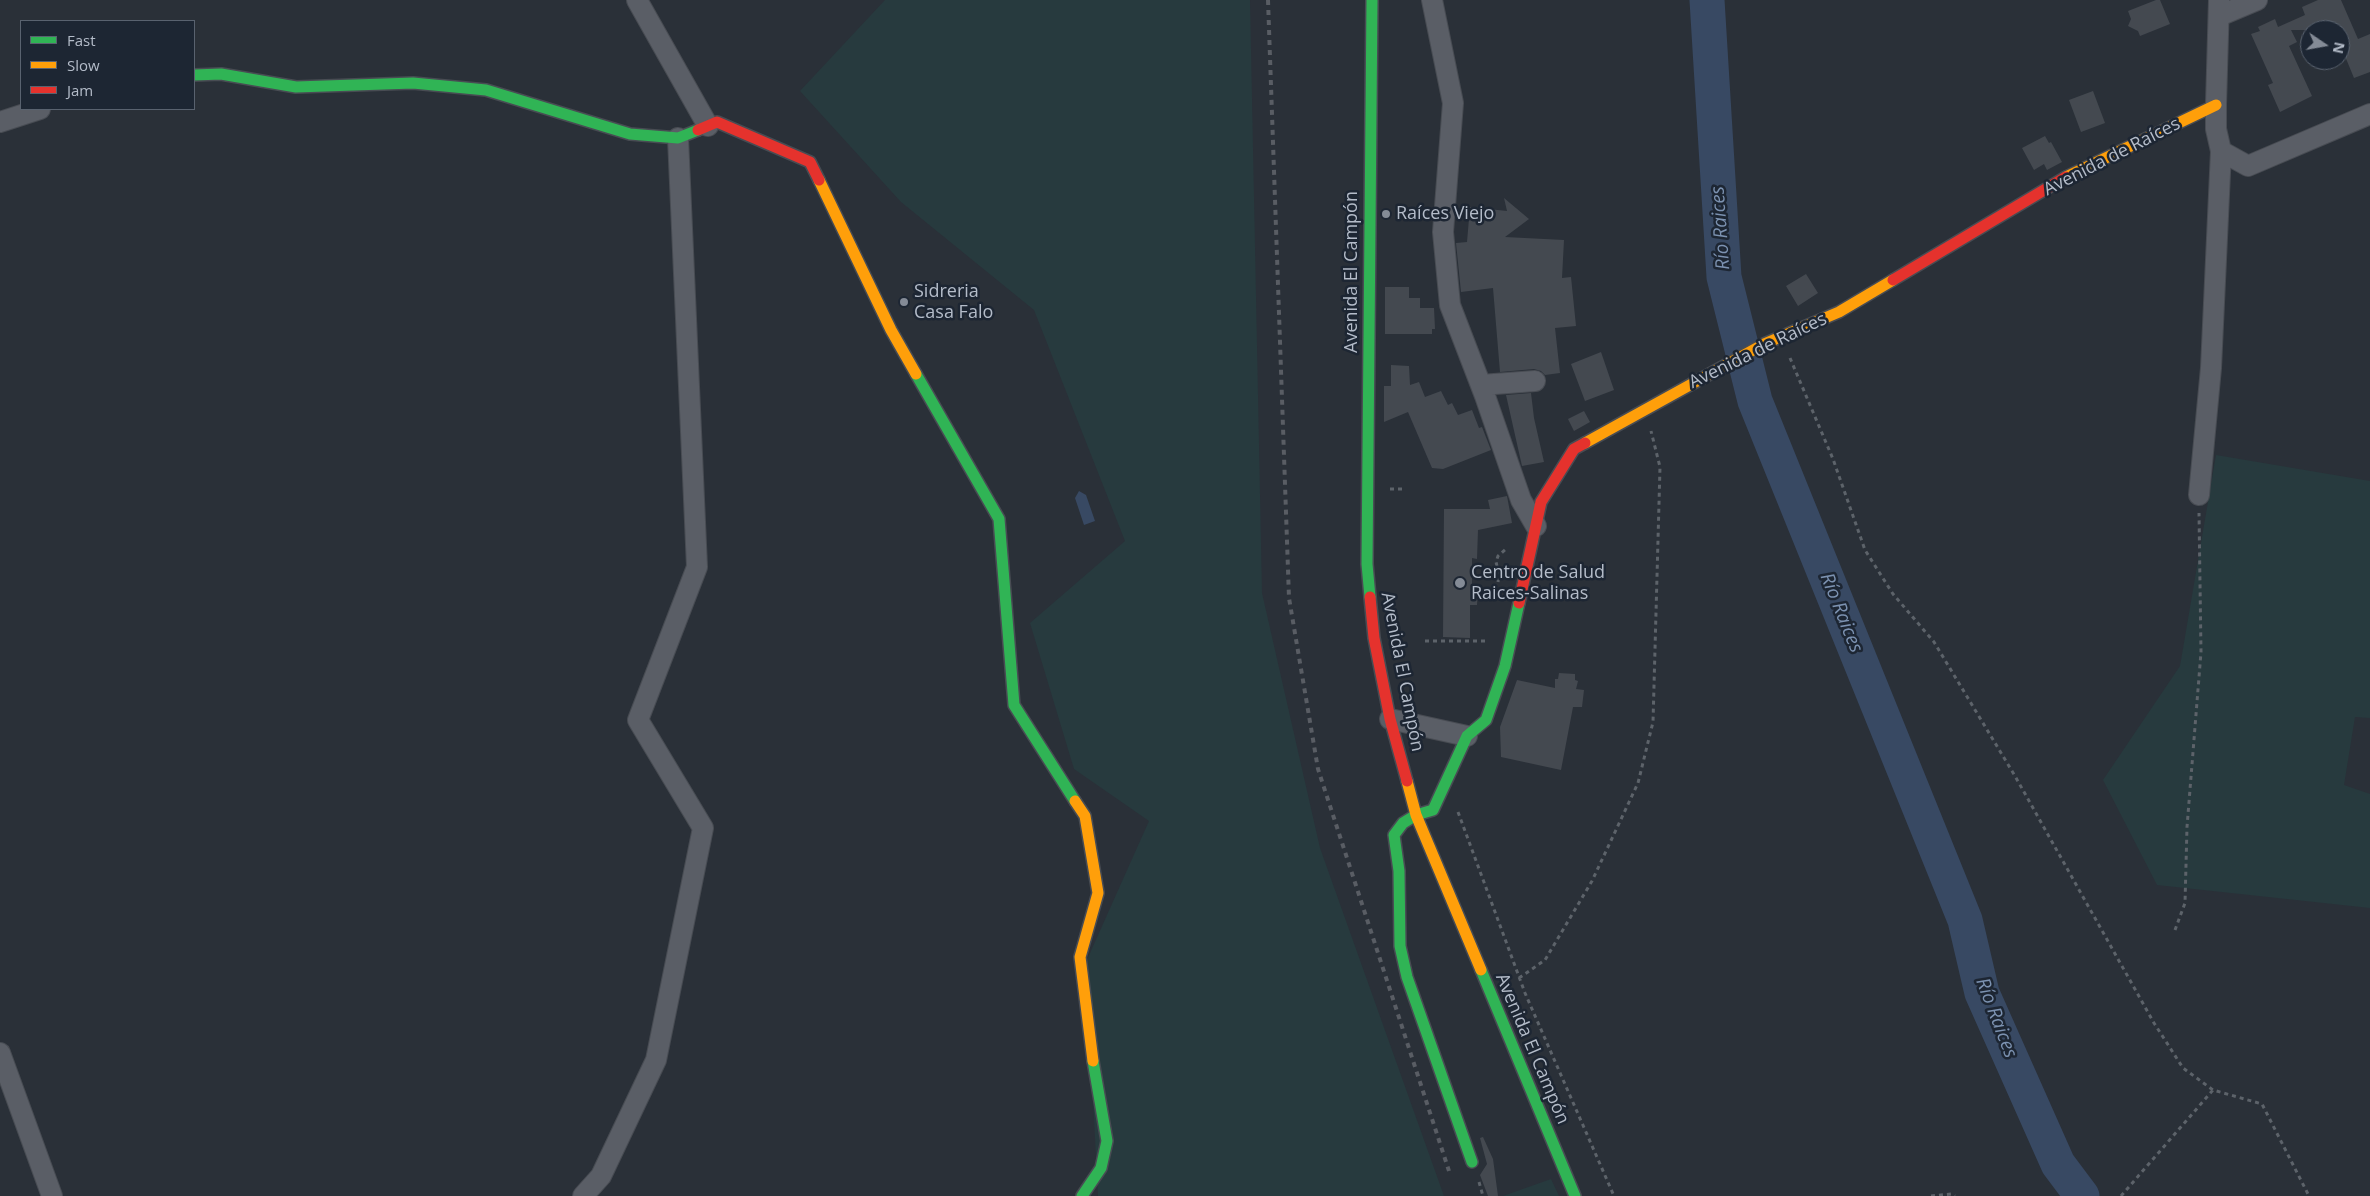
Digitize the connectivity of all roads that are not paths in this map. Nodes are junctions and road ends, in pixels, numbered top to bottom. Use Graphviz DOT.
graph roads {
  1 [pos="637,0"];
  2 [pos="1372,0"];
  3 [pos="1432,0"];
  4 [pos="2257,0"];
  5 [pos="2219,8"];
  6 [pos="195,74"];
  7 [pos="2216,106"];
  8 [pos="37,110"];
  9 [pos="2370,114"];
  10 [pos="0,122"];
  11 [pos="708,126"];
  12 [pos="678,138"];
  13 [pos="2221,151"];
  14 [pos="1535,381"];
  15 [pos="1481,385"];
  16 [pos="2199,495"];
  17 [pos="1536,526"];
  18 [pos="1390,720"];
  19 [pos="1467,736"];
  20 [pos="1416,814"];
  21 [pos="0,1053"];
  22 [pos="1472,1162"];
  23 [pos="52,1196"];
  24 [pos="583,1196"];
  25 [pos="1082,1196"];
  26 [pos="1575,1196"];
  1 -- 11 [label="street"];
  2 -- 18 [label="street, Avenida El Campón"];
  3 -- 15 [label="street"];
  4 -- 5 [label="street"];
  5 -- 7 [label="street"];
  6 -- 12 [label="street"];
  7 -- 13 [label="street"];
  7 -- 17 [label="street, Avenida de Raíces"];
  8 -- 10 [label="street"];
  9 -- 13 [label="street"];
  11 -- 12 [label="street"];
  11 -- 25 [label="street"];
  12 -- 24 [label="street"];
  13 -- 16 [label="street"];
  14 -- 15 [label="street"];
  15 -- 17 [label="street"];
  17 -- 19 [label="street, Avenida de Raíces"];
  18 -- 19 [label="street"];
  18 -- 20 [label="street, Avenida El Campón"];
  19 -- 20 [label="street, Avenida de Raíces"];
  20 -- 22 [label="street"];
  20 -- 26 [label="street, Avenida El Campón"];
  21 -- 23 [label="street"];
}
